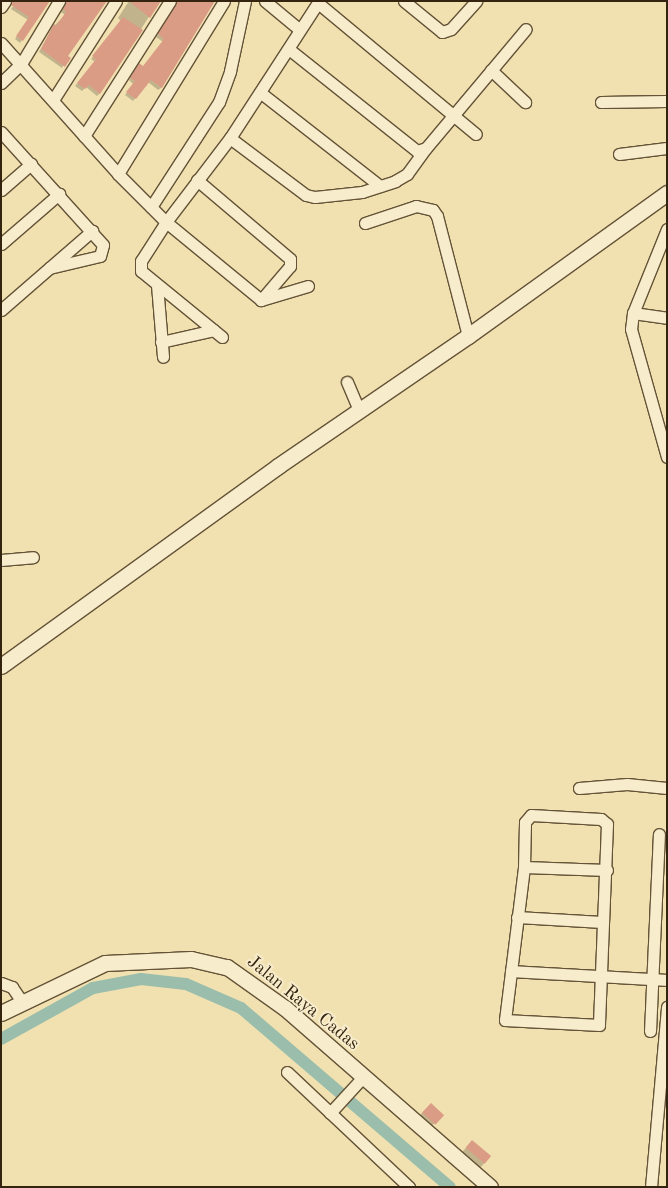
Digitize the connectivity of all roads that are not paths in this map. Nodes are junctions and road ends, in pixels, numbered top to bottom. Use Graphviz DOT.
graph roads {
  1 [pos="5,1"];
  2 [pos="59,1"];
  3 [pos="116,1"];
  4 [pos="170,1"];
  5 [pos="224,1"];
  6 [pos="245,1"];
  7 [pos="265,1"];
  8 [pos="404,1"];
  9 [pos="476,1"];
  10 [pos="318,2"];
  11 [pos="1,7"];
  12 [pos="526,29"];
  13 [pos="300,30"];
  14 [pos="1,43"];
  15 [pos="290,50"];
  16 [pos="21,64"];
  17 [pos="491,70"];
  18 [pos="1,83"];
  19 [pos="260,93"];
  20 [pos="53,100"];
  21 [pos="667,101"];
  22 [pos="525,102"];
  23 [pos="601,102"];
  24 [pos="454,114"];
  25 [pos="1,132"];
  26 [pos="476,134"];
  27 [pos="84,136"];
  28 [pos="230,138"];
  29 [pos="426,148"];
  30 [pos="667,148"];
  31 [pos="619,154"];
  32 [pos="31,164"];
  33 [pos="118,174"];
  34 [pos="197,180"];
  35 [pos="380,186"];
  36 [pos="1,190"];
  37 [pos="667,193"];
  38 [pos="59,194"];
  39 [pos="151,206"];
  40 [pos="166,222"];
  41 [pos="365,223"];
  42 [pos="667,229"];
  43 [pos="92,232"];
  44 [pos="1,244"];
  45 [pos="663,247"];
  46 [pos="49,268"];
  47 [pos="157,285"];
  48 [pos="308,286"];
  49 [pos="260,300"];
  50 [pos="1,310"];
  51 [pos="633,313"];
  52 [pos="667,318"];
  53 [pos="468,336"];
  54 [pos="162,342"];
  55 [pos="163,357"];
  56 [pos="347,382"];
  57 [pos="359,410"];
  58 [pos="667,457"];
  59 [pos="32,557"];
  60 [pos="1,560"];
  61 [pos="1,666"];
  62 [pos="579,788"];
  63 [pos="667,788"];
  64 [pos="659,834"];
  65 [pos="524,867"];
  66 [pos="607,870"];
  67 [pos="517,917"];
  68 [pos="602,922"];
  69 [pos="511,971"];
  70 [pos="601,977"];
  71 [pos="652,978"];
  72 [pos="667,980"];
  73 [pos="1,983"];
  74 [pos="22,1002"];
  75 [pos="667,1006"];
  76 [pos="1,1013"];
  77 [pos="650,1031"];
  78 [pos="287,1072"];
  79 [pos="359,1082"];
  80 [pos="332,1111"];
  81 [pos="409,1187"];
  82 [pos="490,1187"];
  83 [pos="651,1187"];
  1 -- 11 [label="street"];
  2 -- 16 [label="street"];
  3 -- 20 [label="street"];
  4 -- 27 [label="street"];
  5 -- 33 [label="street"];
  6 -- 39 [label="street"];
  7 -- 13 [label="street"];
  8 -- 9 [label="street"];
  10 -- 13 [label="street"];
  10 -- 24 [label="street"];
  12 -- 17 [label="street"];
  13 -- 15 [label="street"];
  14 -- 16 [label="street"];
  15 -- 19 [label="street"];
  15 -- 29 [label="street"];
  16 -- 18 [label="street"];
  16 -- 20 [label="street"];
  17 -- 22 [label="street"];
  17 -- 24 [label="street"];
  19 -- 28 [label="street"];
  19 -- 35 [label="street"];
  20 -- 27 [label="street"];
  21 -- 23 [label="street"];
  24 -- 26 [label="street"];
  24 -- 29 [label="street"];
  25 -- 32 [label="street"];
  27 -- 33 [label="street"];
  28 -- 34 [label="street"];
  28 -- 35 [label="street"];
  29 -- 35 [label="street"];
  30 -- 31 [label="street"];
  32 -- 36 [label="street"];
  32 -- 38 [label="street"];
  33 -- 39 [label="street"];
  34 -- 40 [label="street"];
  34 -- 49 [label="street"];
  37 -- 53 [label="street"];
  38 -- 43 [label="street"];
  38 -- 44 [label="street"];
  39 -- 40 [label="street"];
  40 -- 47 [label="street"];
  40 -- 49 [label="street"];
  41 -- 53 [label="street"];
  42 -- 45 [label="street"];
  43 -- 46 [label="street"];
  43 -- 46 [label="street"];
  45 -- 51 [label="street"];
  46 -- 50 [label="street"];
  47 -- 54 [label="street"];
  47 -- 54 [label="street"];
  48 -- 49 [label="street"];
  51 -- 52 [label="street"];
  51 -- 58 [label="street"];
  53 -- 57 [label="street"];
  54 -- 55 [label="street"];
  56 -- 57 [label="street"];
  57 -- 61 [label="street"];
  59 -- 60 [label="street"];
  62 -- 63 [label="street"];
  64 -- 71 [label="street"];
  65 -- 66 [label="street"];
  65 -- 66 [label="street"];
  65 -- 67 [label="street"];
  66 -- 68 [label="street"];
  67 -- 68 [label="street"];
  67 -- 69 [label="street"];
  68 -- 70 [label="street"];
  69 -- 70 [label="street"];
  69 -- 70 [label="street"];
  70 -- 71 [label="street"];
  71 -- 72 [label="street"];
  71 -- 77 [label="street"];
  73 -- 74 [label="street"];
  74 -- 76 [label="street, Jalan Raya Cadas"];
  74 -- 79 [label="street, Jalan Raya Cadas"];
  75 -- 83 [label="street"];
  78 -- 80 [label="street"];
  79 -- 80 [label="street"];
  79 -- 82 [label="street, Jalan Raya Cadas"];
  80 -- 81 [label="street"];
}
